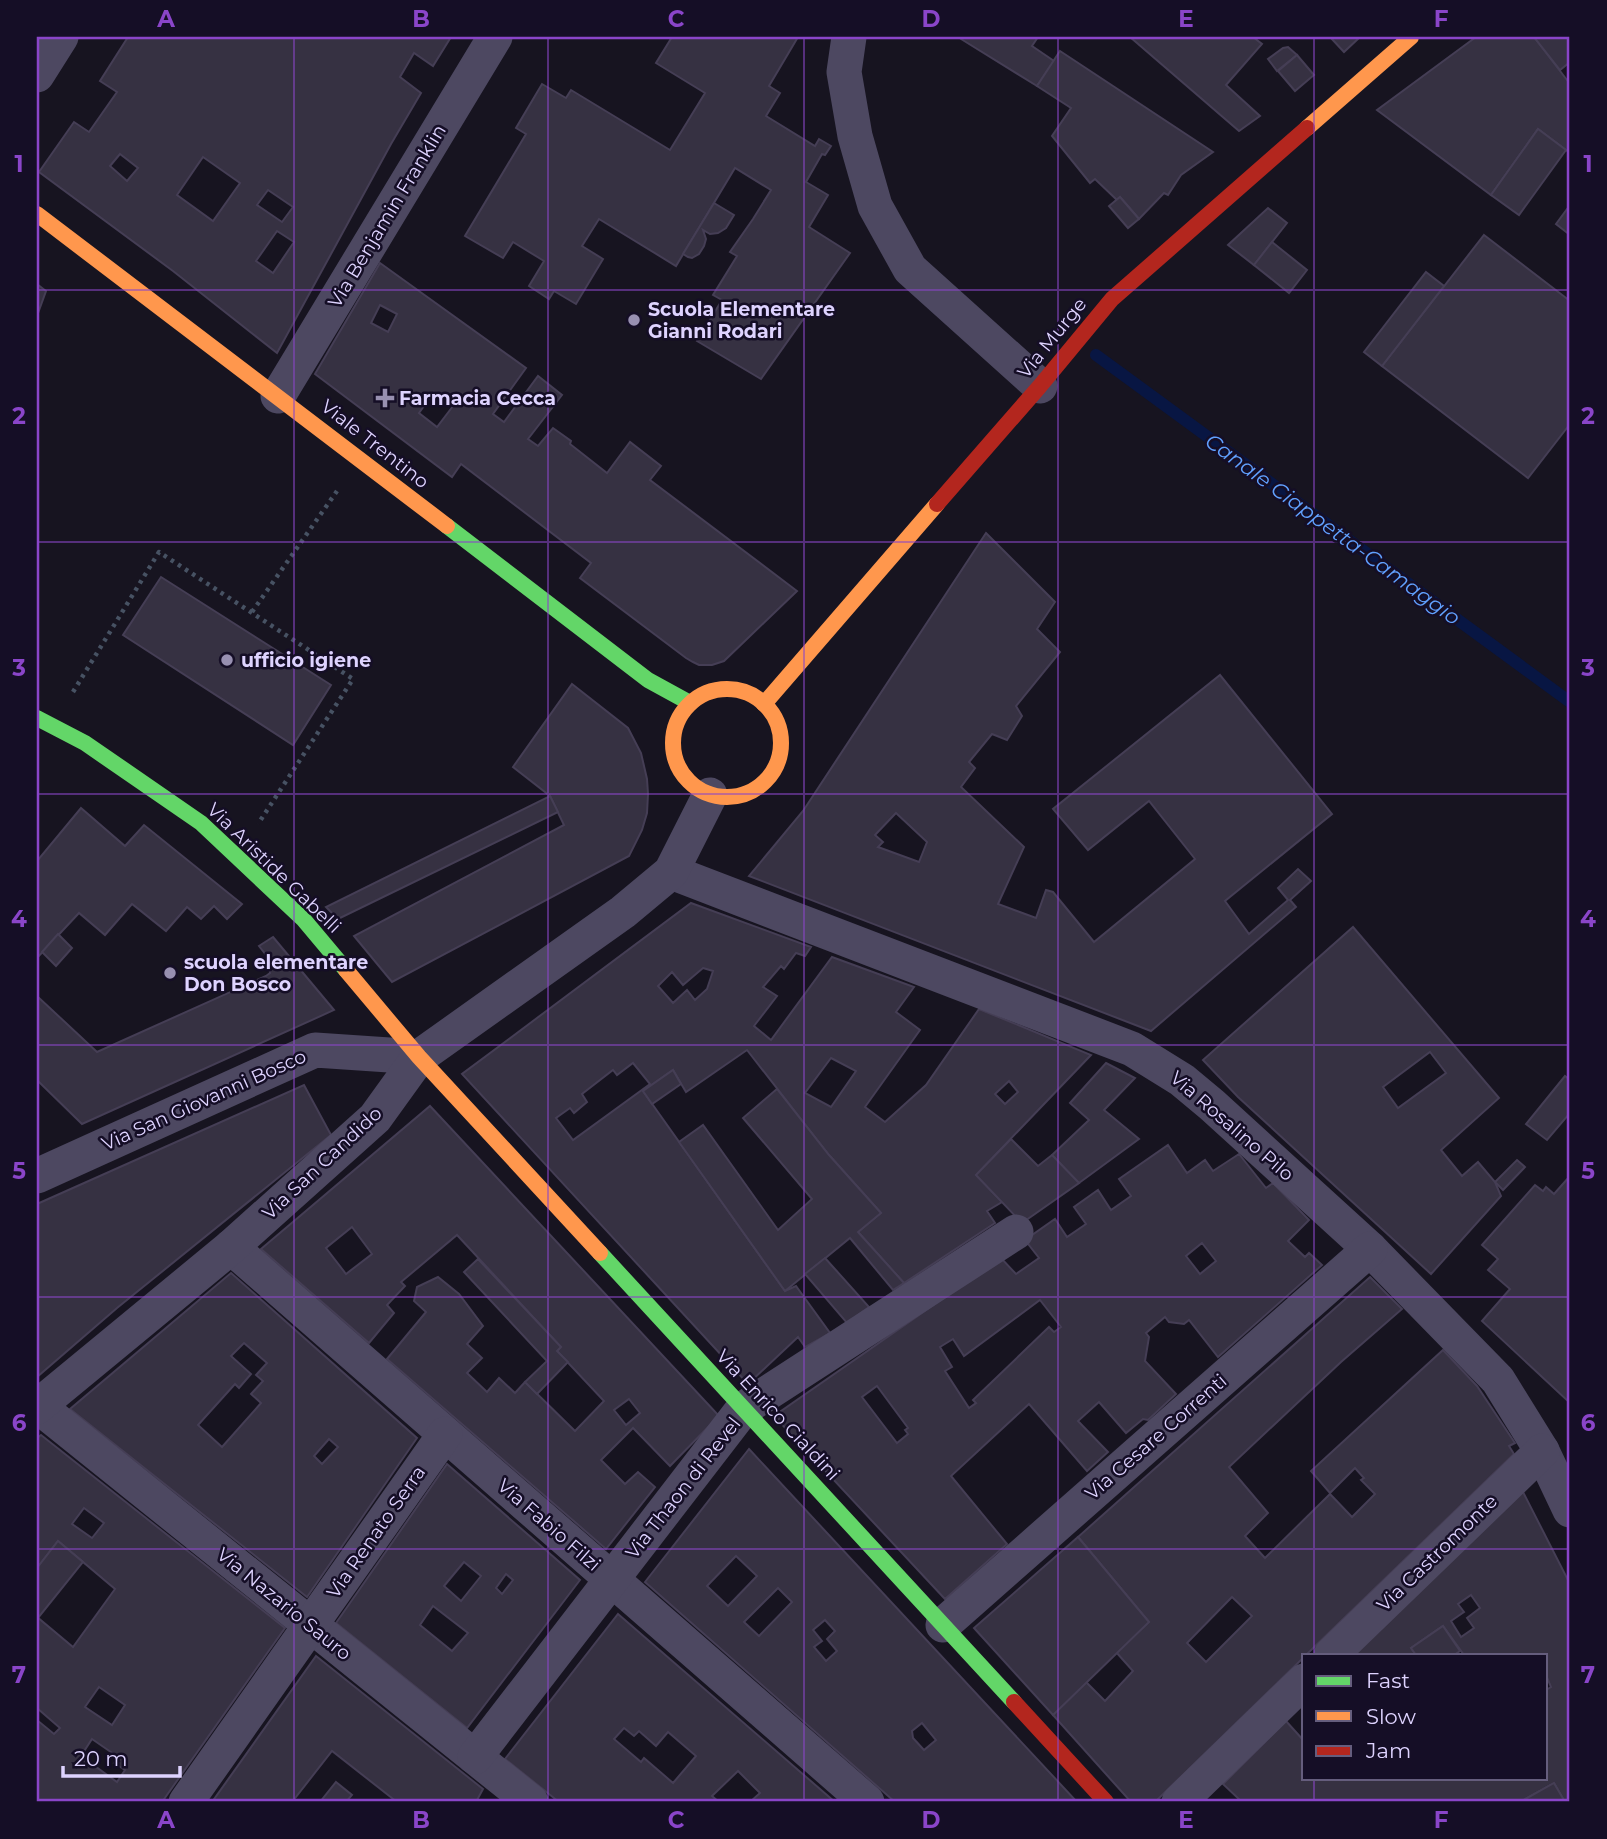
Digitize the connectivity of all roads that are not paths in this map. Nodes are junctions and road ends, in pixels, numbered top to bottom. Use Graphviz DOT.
graph roads {
  1 [pos="61,37"];
  2 [pos="495,37"];
  3 [pos="849,37"];
  4 [pos="1411,37"];
  5 [pos="37,75"];
  6 [pos="37,214"];
  7 [pos="1046,380"];
  8 [pos="278,396"];
  9 [pos="690,703"];
  10 [pos="764,704"];
  11 [pos="37,718"];
  12 [pos="710,795"];
  13 [pos="671,872"];
  14 [pos="419,1057"];
  15 [pos="37,1176"];
  16 [pos="1016,1232"];
  17 [pos="230,1247"];
  18 [pos="1370,1249"];
  19 [pos="37,1407"];
  20 [pos="744,1409"];
  21 [pos="445,1434"];
  22 [pos="1560,1478"];
  23 [pos="612,1580"];
  24 [pos="310,1625"];
  25 [pos="943,1625"];
  26 [pos="1332,1654"];
  27 [pos="1302,1683"];
  28 [pos="484,1778"];
  29 [pos="1197,1796"];
  30 [pos="187,1802"];
  31 [pos="531,1802"];
  32 [pos="867,1802"];
  33 [pos="1106,1802"];
  1 -- 5 [label="street"];
  2 -- 8 [label="street, Via Benjamin Franklin"];
  3 -- 7 [label="street"];
  4 -- 7 [label="street, Via Murge"];
  6 -- 8 [label="street, Viale Trentino"];
  7 -- 10 [label="street, Via Murge"];
  8 -- 9 [label="street, Viale Trentino"];
  9 -- 10 [label="street"];
  9 -- 12 [label="street"];
  10 -- 12 [label="street"];
  11 -- 14 [label="street, Via Aristide Gabelli"];
  12 -- 13 [label="street, Via San Candido"];
  13 -- 14 [label="street, Via San Candido"];
  13 -- 18 [label="street, Via Rosalino Pilo"];
  14 -- 15 [label="street, Via San Giovanni Bosco"];
  14 -- 17 [label="street, Via San Candido"];
  14 -- 20 [label="street, Via Enrico Cialdini"];
  16 -- 20 [label="street, Via Thaon di Revel"];
  17 -- 19 [label="street, Via San Candido"];
  17 -- 21 [label="street, Via Fabio Filzi"];
  18 -- 22 [label="street, Via Rosalino Pilo"];
  18 -- 25 [label="street, Via Cesare Correnti"];
  19 -- 24 [label="street, Via Nazario Sauro"];
  20 -- 23 [label="street, Via Thaon di Revel"];
  20 -- 25 [label="street, Via Enrico Cialdini"];
  21 -- 23 [label="street, Via Fabio Filzi"];
  21 -- 24 [label="street, Via Renato Serra"];
  22 -- 26 [label="street, Via Castromonte"];
  23 -- 28 [label="street, Via Thaon di Revel"];
  23 -- 32 [label="street, Via Fabio Filzi"];
  24 -- 28 [label="street, Via Nazario Sauro"];
  24 -- 30 [label="street, Via Renato Serra"];
  25 -- 33 [label="street, Via Enrico Cialdini"];
  27 -- 29 [label="street"];
  28 -- 31 [label="street, Via Nazario Sauro"];
}
